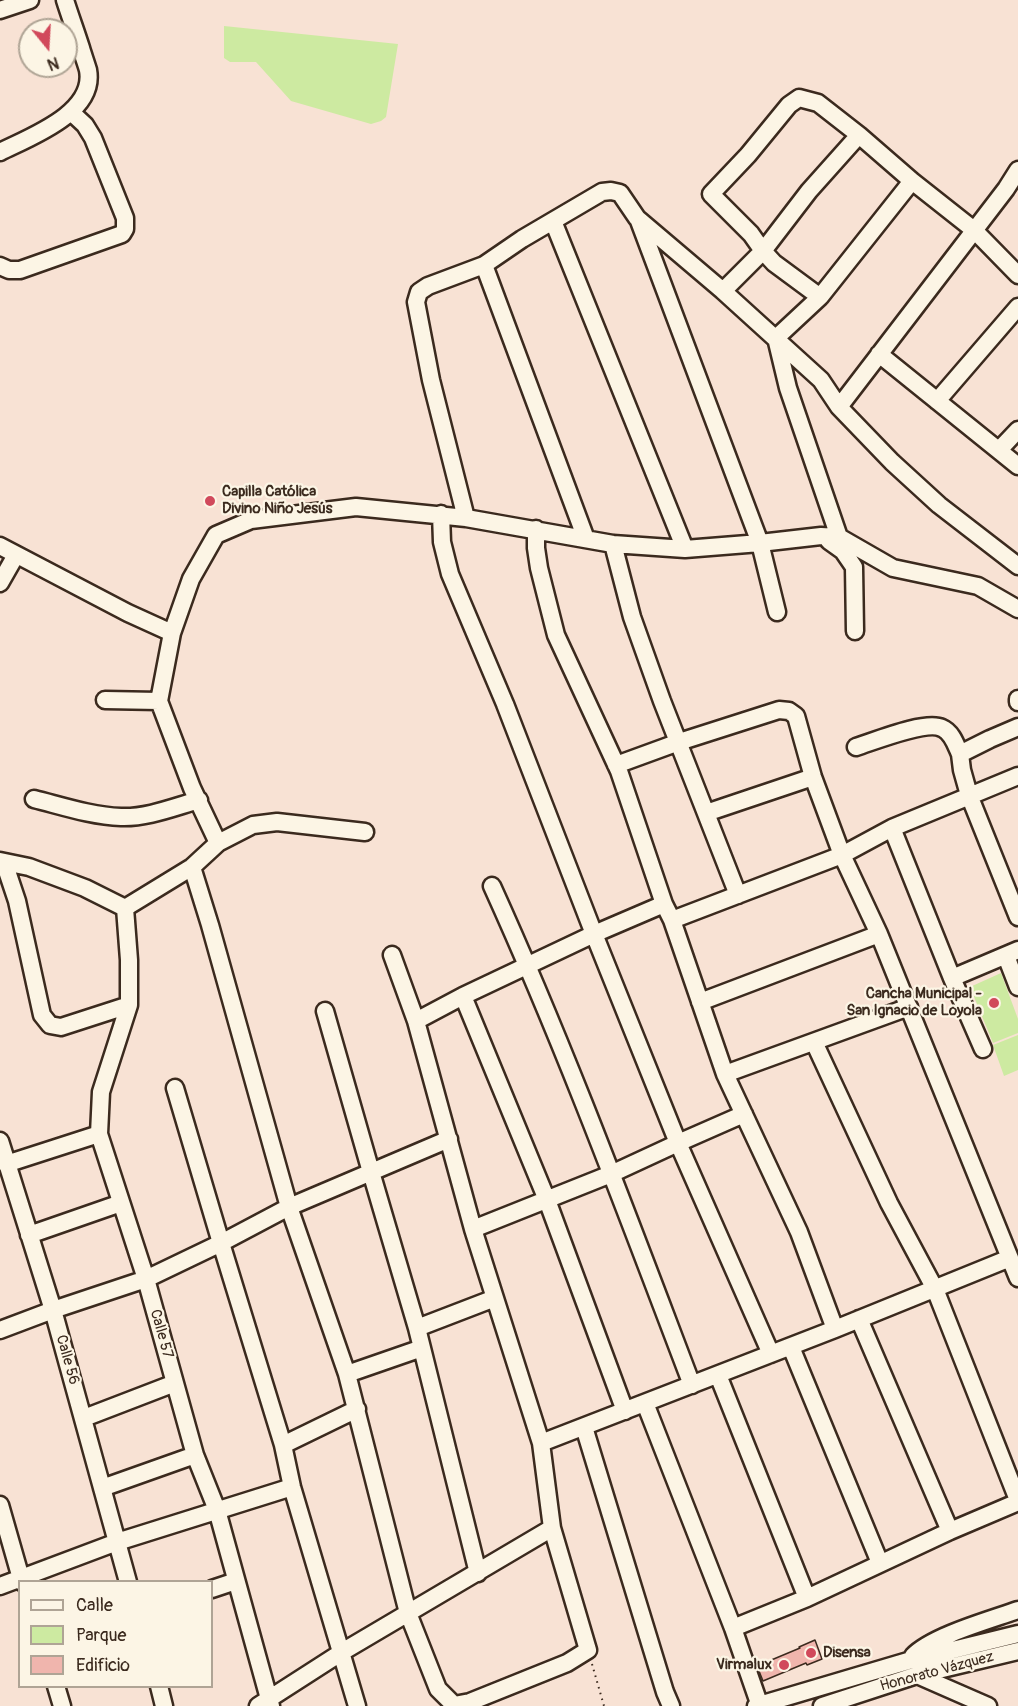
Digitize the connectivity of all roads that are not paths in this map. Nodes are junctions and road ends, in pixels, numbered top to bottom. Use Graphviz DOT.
graph roads {
  1 [pos="30,0"];
  2 [pos="65,0"];
  3 [pos="0,9"];
  4 [pos="71,112"];
  5 [pos="859,135"];
  6 [pos="0,152"];
  7 [pos="1018,170"];
  8 [pos="912,181"];
  9 [pos="637,218"];
  10 [pos="553,221"];
  11 [pos="974,230"];
  12 [pos="763,251"];
  13 [pos="484,265"];
  14 [pos="0,266"];
  15 [pos="1018,274"];
  16 [pos="723,291"];
  17 [pos="820,297"];
  18 [pos="1018,307"];
  19 [pos="776,338"];
  20 [pos="879,354"];
  21 [pos="937,401"];
  22 [pos="839,407"];
  23 [pos="1018,430"];
  24 [pos="999,450"];
  25 [pos="1018,466"];
  26 [pos="441,514"];
  27 [pos="466,518"];
  28 [pos="536,529"];
  29 [pos="820,536"];
  30 [pos="839,537"];
  31 [pos="586,539"];
  32 [pos="760,543"];
  33 [pos="613,544"];
  34 [pos="0,546"];
  35 [pos="685,549"];
  36 [pos="16,555"];
  37 [pos="1015,558"];
  38 [pos="0,583"];
  39 [pos="1018,609"];
  40 [pos="777,612"];
  41 [pos="855,630"];
  42 [pos="172,633"];
  43 [pos="105,700"];
  44 [pos="159,701"];
  45 [pos="1018,727"];
  46 [pos="679,742"];
  47 [pos="856,747"];
  48 [pos="960,754"];
  49 [pos="616,765"];
  50 [pos="1018,776"];
  51 [pos="813,777"];
  52 [pos="969,795"];
  53 [pos="34,800"];
  54 [pos="199,800"];
  55 [pos="706,813"];
  56 [pos="892,828"];
  57 [pos="365,832"];
  58 [pos="218,843"];
  59 [pos="842,855"];
  60 [pos="2,862"];
  61 [pos="192,867"];
  62 [pos="492,886"];
  63 [pos="738,896"];
  64 [pos="664,904"];
  65 [pos="125,908"];
  66 [pos="1018,917"];
  67 [pos="672,920"];
  68 [pos="594,934"];
  69 [pos="879,934"];
  70 [pos="1012,953"];
  71 [pos="392,955"];
  72 [pos="528,966"];
  73 [pos="952,978"];
  74 [pos="1018,987"];
  75 [pos="463,996"];
  76 [pos="700,1002"];
  77 [pos="129,1005"];
  78 [pos="909,1007"];
  79 [pos="325,1011"];
  80 [pos="416,1022"];
  81 [pos="814,1042"];
  82 [pos="983,1049"];
  83 [pos="725,1074"];
  84 [pos="175,1088"];
  85 [pos="744,1114"];
  86 [pos="99,1134"];
  87 [pos="449,1139"];
  88 [pos="0,1141"];
  89 [pos="678,1143"];
  90 [pos="6,1164"];
  91 [pos="370,1172"];
  92 [pos="611,1174"];
  93 [pos="547,1200"];
  94 [pos="121,1203"];
  95 [pos="289,1207"];
  96 [pos="473,1229"];
  97 [pos="29,1236"];
  98 [pos="220,1243"];
  99 [pos="1010,1258"];
  100 [pos="1018,1278"];
  101 [pos="146,1279"];
  102 [pos="935,1289"];
  103 [pos="495,1298"];
  104 [pos="53,1310"];
  105 [pos="859,1320"];
  106 [pos="417,1328"];
  107 [pos="835,1329"];
  108 [pos="0,1330"];
  109 [pos="790,1347"];
  110 [pos="422,1348"];
  111 [pos="771,1354"];
  112 [pos="347,1374"];
  113 [pos="718,1375"];
  114 [pos="175,1383"];
  115 [pos="692,1384"];
  116 [pos="645,1403"];
  117 [pos="357,1408"];
  118 [pos="625,1411"];
  119 [pos="84,1418"];
  120 [pos="584,1427"];
  121 [pos="541,1443"];
  122 [pos="283,1444"];
  123 [pos="195,1455"];
  124 [pos="292,1487"];
  125 [pos="102,1488"];
  126 [pos="1018,1501"];
  127 [pos="0,1505"];
  128 [pos="217,1510"];
  129 [pos="552,1528"];
  130 [pos="950,1531"];
  131 [pos="117,1542"];
  132 [pos="880,1563"];
  133 [pos="478,1573"];
  134 [pos="21,1580"];
  135 [pos="128,1580"];
  136 [pos="18,1581"];
  137 [pos="236,1581"];
  138 [pos="0,1586"];
  139 [pos="213,1589"];
  140 [pos="807,1598"];
  141 [pos="1018,1610"];
  142 [pos="408,1613"];
  143 [pos="733,1628"];
  144 [pos="1018,1634"];
  145 [pos="1018,1651"];
  146 [pos="342,1652"];
  147 [pos="913,1668"];
  148 [pos="57,1688"];
  149 [pos="160,1688"];
  150 [pos="843,1703"];
  151 [pos="266,1704"];
  152 [pos="62,1706"];
  153 [pos="164,1706"];
  154 [pos="357,1706"];
  155 [pos="671,1706"];
  156 [pos="758,1706"];
  157 [pos="822,1706"];
  158 [pos="988,1706"];
  1 -- 3 [label="street"];
  2 -- 4 [label="street"];
  4 -- 6 [label="street"];
  4 -- 14 [label="street"];
  5 -- 8 [label="street"];
  5 -- 12 [label="street"];
  5 -- 12 [label="street"];
  7 -- 11 [label="street"];
  8 -- 11 [label="street"];
  8 -- 17 [label="street"];
  9 -- 10 [label="street"];
  9 -- 16 [label="street"];
  9 -- 32 [label="street"];
  10 -- 13 [label="street"];
  10 -- 35 [label="street"];
  11 -- 15 [label="street"];
  11 -- 20 [label="street"];
  12 -- 16 [label="street"];
  12 -- 17 [label="street"];
  13 -- 27 [label="street"];
  13 -- 31 [label="street"];
  16 -- 19 [label="street"];
  17 -- 19 [label="street"];
  18 -- 21 [label="street"];
  19 -- 22 [label="street"];
  19 -- 30 [label="street"];
  20 -- 21 [label="street"];
  20 -- 22 [label="street"];
  21 -- 24 [label="street"];
  22 -- 37 [label="street"];
  23 -- 24 [label="street"];
  24 -- 25 [label="street"];
  26 -- 27 [label="street"];
  26 -- 42 [label="street"];
  26 -- 68 [label="street"];
  27 -- 28 [label="street"];
  28 -- 31 [label="street"];
  28 -- 49 [label="street"];
  29 -- 30 [label="street"];
  29 -- 32 [label="street"];
  29 -- 41 [label="street"];
  30 -- 39 [label="street"];
  31 -- 33 [label="street"];
  32 -- 35 [label="street"];
  32 -- 40 [label="street"];
  33 -- 35 [label="street"];
  33 -- 46 [label="street"];
  34 -- 36 [label="street"];
  36 -- 38 [label="street"];
  36 -- 42 [label="street"];
  42 -- 44 [label="street"];
  43 -- 44 [label="street"];
  44 -- 54 [label="street"];
  45 -- 48 [label="street"];
  46 -- 49 [label="street"];
  46 -- 51 [label="street"];
  46 -- 55 [label="street"];
  47 -- 48 [label="street"];
  48 -- 52 [label="street"];
  49 -- 64 [label="street"];
  50 -- 52 [label="street"];
  51 -- 55 [label="street"];
  51 -- 59 [label="street"];
  52 -- 56 [label="street"];
  52 -- 66 [label="street"];
  53 -- 54 [label="street"];
  54 -- 58 [label="street"];
  55 -- 63 [label="street"];
  56 -- 59 [label="street"];
  56 -- 73 [label="street"];
  57 -- 58 [label="street"];
  58 -- 61 [label="street"];
  59 -- 63 [label="street"];
  59 -- 69 [label="street"];
  60 -- 65 [label="street"];
  60 -- 77 [label="street"];
  61 -- 65 [label="street"];
  61 -- 95 [label="street"];
  62 -- 72 [label="street"];
  63 -- 67 [label="street"];
  64 -- 67 [label="street"];
  64 -- 68 [label="street"];
  65 -- 77 [label="street, Calle 57"];
  67 -- 76 [label="street"];
  68 -- 72 [label="street"];
  68 -- 89 [label="street"];
  69 -- 76 [label="street"];
  69 -- 78 [label="street"];
  70 -- 73 [label="street"];
  70 -- 74 [label="street"];
  71 -- 80 [label="street"];
  72 -- 75 [label="street"];
  72 -- 92 [label="street"];
  73 -- 82 [label="street"];
  75 -- 80 [label="street"];
  75 -- 93 [label="street"];
  76 -- 83 [label="street"];
  77 -- 86 [label="street, Calle 57"];
  78 -- 81 [label="street"];
  78 -- 99 [label="street"];
  79 -- 91 [label="street"];
  80 -- 87 [label="street"];
  81 -- 83 [label="street"];
  81 -- 102 [label="street"];
  83 -- 85 [label="street"];
  84 -- 98 [label="street"];
  85 -- 89 [label="street"];
  85 -- 107 [label="street"];
  86 -- 90 [label="street"];
  86 -- 94 [label="street, Calle 57"];
  87 -- 91 [label="street"];
  87 -- 96 [label="street"];
  88 -- 90 [label="street, Calle 56"];
  89 -- 92 [label="street"];
  89 -- 111 [label="street"];
  90 -- 97 [label="street, Calle 56"];
  91 -- 95 [label="street"];
  91 -- 106 [label="street"];
  92 -- 93 [label="street"];
  92 -- 115 [label="street"];
  93 -- 96 [label="street"];
  93 -- 118 [label="street"];
  94 -- 97 [label="street"];
  94 -- 101 [label="street, Calle 57"];
  95 -- 98 [label="street"];
  95 -- 112 [label="street"];
  96 -- 103 [label="street"];
  97 -- 104 [label="street, Calle 56"];
  98 -- 101 [label="street"];
  98 -- 122 [label="street"];
  99 -- 100 [label="street"];
  99 -- 102 [label="street"];
  101 -- 104 [label="street"];
  101 -- 114 [label="street, Calle 57"];
  102 -- 105 [label="street"];
  102 -- 126 [label="street"];
  103 -- 106 [label="street"];
  103 -- 121 [label="street"];
  104 -- 108 [label="street"];
  104 -- 119 [label="street, Calle 56"];
  105 -- 107 [label="street"];
  105 -- 130 [label="street"];
  106 -- 110 [label="street"];
  107 -- 109 [label="street"];
  109 -- 111 [label="street"];
  109 -- 132 [label="street"];
  110 -- 112 [label="street"];
  110 -- 133 [label="street"];
  111 -- 113 [label="street"];
  112 -- 117 [label="street"];
  113 -- 115 [label="street"];
  113 -- 140 [label="street"];
  114 -- 119 [label="street"];
  114 -- 123 [label="street, Calle 57"];
  115 -- 116 [label="street"];
  116 -- 118 [label="street"];
  116 -- 143 [label="street"];
  117 -- 122 [label="street"];
  117 -- 142 [label="street"];
  118 -- 120 [label="street"];
  119 -- 125 [label="street, Calle 56"];
  120 -- 121 [label="street"];
  120 -- 155 [label="street"];
  121 -- 129 [label="street"];
  122 -- 124 [label="street"];
  123 -- 125 [label="street"];
  123 -- 128 [label="street, Calle 57"];
  124 -- 128 [label="street"];
  124 -- 146 [label="street"];
  125 -- 131 [label="street, Calle 56"];
  126 -- 130 [label="street"];
  127 -- 134 [label="street"];
  128 -- 131 [label="street"];
  128 -- 137 [label="street, Calle 57"];
  129 -- 133 [label="street"];
  129 -- 142 [label="street"];
  130 -- 132 [label="street"];
  131 -- 134 [label="street"];
  131 -- 135 [label="street, Calle 56"];
  132 -- 140 [label="street"];
  133 -- 142 [label="street"];
  136 -- 138 [label="street"];
  137 -- 139 [label="street"];
  137 -- 151 [label="street, Calle 57"];
  140 -- 143 [label="street"];
  141 -- 147 [label="street, Honorato Vázquez"];
  142 -- 146 [label="street"];
  143 -- 156 [label="street"];
  144 -- 147 [label="street, Honorato Vázquez"];
  145 -- 147 [label="street, Honorato Vázquez"];
  146 -- 151 [label="street"];
  146 -- 154 [label="street"];
  147 -- 150 [label="street, Honorato Vázquez"];
  147 -- 156 [label="street, Honorato Vázquez"];
  147 -- 158 [label="street"];
  148 -- 152 [label="street"];
  149 -- 153 [label="street"];
  150 -- 157 [label="street, Honorato Vázquez"];
}
